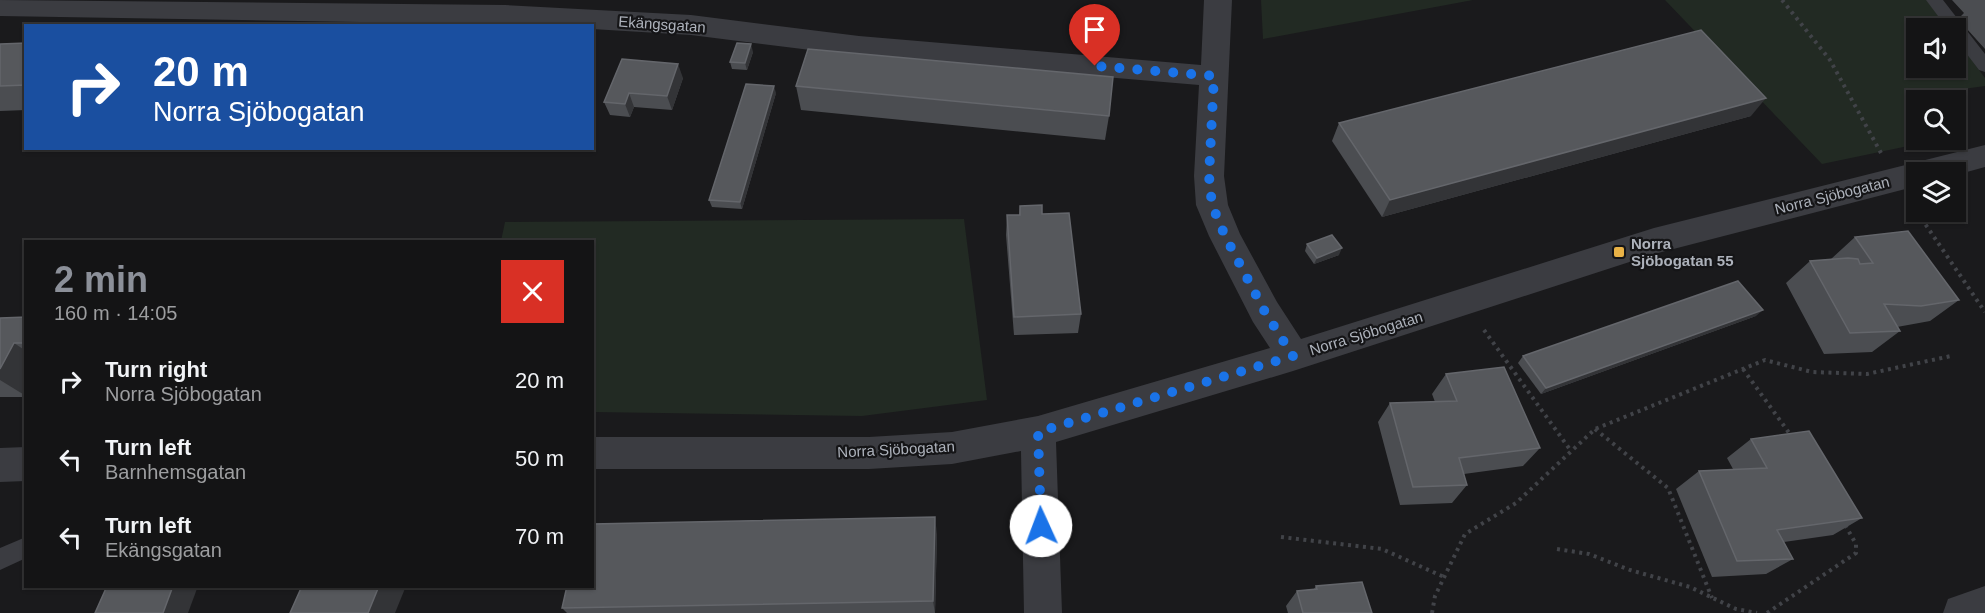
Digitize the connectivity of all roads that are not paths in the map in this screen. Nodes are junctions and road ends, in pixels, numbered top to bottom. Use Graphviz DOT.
graph roads {
  1 [pos="1218,0"];
  2 [pos="1934,0"];
  3 [pos="0,7"];
  4 [pos="1985,66"];
  5 [pos="1214,76"];
  6 [pos="1985,156"];
  7 [pos="1961,162"];
  8 [pos="1906,177"];
  9 [pos="1293,356"];
  10 [pos="1038,432"];
  11 [pos="594,453"];
  12 [pos="24,464"];
  13 [pos="0,465"];
  14 [pos="24,548"];
  15 [pos="0,559"];
  16 [pos="1985,605"];
  17 [pos="1043,613"];
  18 [pos="1962,613"];
  1 -- 5 [label="street"];
  2 -- 4 [label="lane"];
  3 -- 5 [label="street, Ekängsgatan"];
  5 -- 9 [label="street"];
  6 -- 7 [label="street"];
  8 -- 9 [label="street, Norra Sjöbogatan"];
  9 -- 10 [label="street, Norra Sjöbogatan"];
  10 -- 11 [label="street, Norra Sjöbogatan"];
  10 -- 17 [label="street"];
  12 -- 13 [label="street"];
  14 -- 15 [label="lane"];
  16 -- 18 [label="street"];
}
